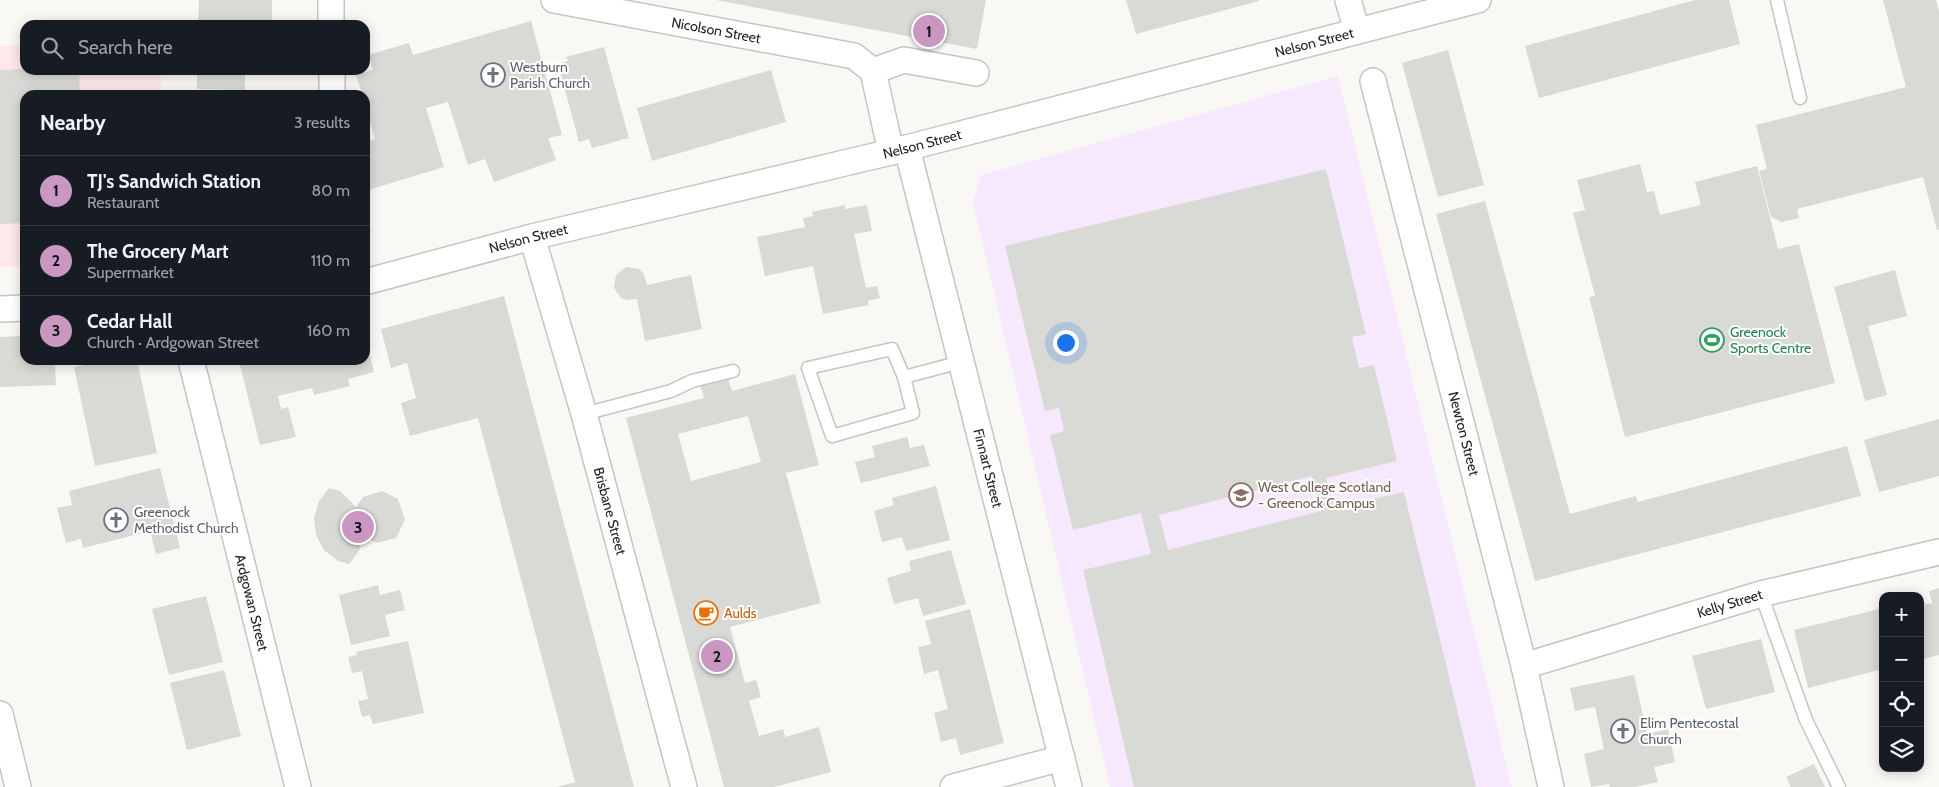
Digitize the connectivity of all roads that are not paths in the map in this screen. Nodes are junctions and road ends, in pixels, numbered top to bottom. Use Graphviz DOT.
graph roads {
  1 [pos="331,0"];
  2 [pos="554,0"];
  3 [pos="1348,0"];
  4 [pos="1478,0"];
  5 [pos="1777,0"];
  6 [pos="331,20"];
  7 [pos="1357,31"];
  8 [pos="873,71"];
  9 [pos="976,73"];
  10 [pos="332,75"];
  11 [pos="1373,81"];
  12 [pos="332,90"];
  13 [pos="1800,98"];
  14 [pos="899,150"];
  15 [pos="532,237"];
  16 [pos="370,281"];
  17 [pos="0,308"];
  18 [pos="20,308"];
  19 [pos="961,362"];
  20 [pos="192,365"];
  21 [pos="733,371"];
  22 [pos="904,376"];
  23 [pos="584,414"];
  24 [pos="1939,552"];
  25 [pos="1761,594"];
  26 [pos="1524,666"];
  27 [pos="0,714"];
  28 [pos="1062,758"];
  29 [pos="18,787"];
  30 [pos="298,787"];
  31 [pos="684,787"];
  32 [pos="953,787"];
  33 [pos="1069,787"];
  34 [pos="1551,787"];
  35 [pos="1839,787"];
  1 -- 6 [label="street"];
  2 -- 8 [label="street, Nicolson Street"];
  3 -- 7 [label="street"];
  4 -- 7 [label="street, Nelson Street"];
  5 -- 13 [label="lane"];
  7 -- 14 [label="street, Nelson Street"];
  8 -- 9 [label="street"];
  8 -- 14 [label="street"];
  10 -- 12 [label="street"];
  11 -- 26 [label="street, Newton Street"];
  14 -- 15 [label="street, Nelson Street"];
  14 -- 19 [label="street, Finnart Street"];
  15 -- 16 [label="street, Nelson Street"];
  15 -- 23 [label="street, Brisbane Street"];
  17 -- 18 [label="street"];
  19 -- 22 [label="lane"];
  19 -- 28 [label="street, Finnart Street"];
  20 -- 30 [label="street, Ardgowan Street"];
  21 -- 23 [label="lane"];
  22 -- 22 [label="lane"];
  23 -- 31 [label="street, Brisbane Street"];
  24 -- 25 [label="street, Kelly Street"];
  25 -- 26 [label="street, Kelly Street"];
  25 -- 35 [label="lane"];
  26 -- 34 [label="street, Newton Street"];
  27 -- 29 [label="street"];
  28 -- 32 [label="street"];
  28 -- 33 [label="street, Finnart Street"];
}
